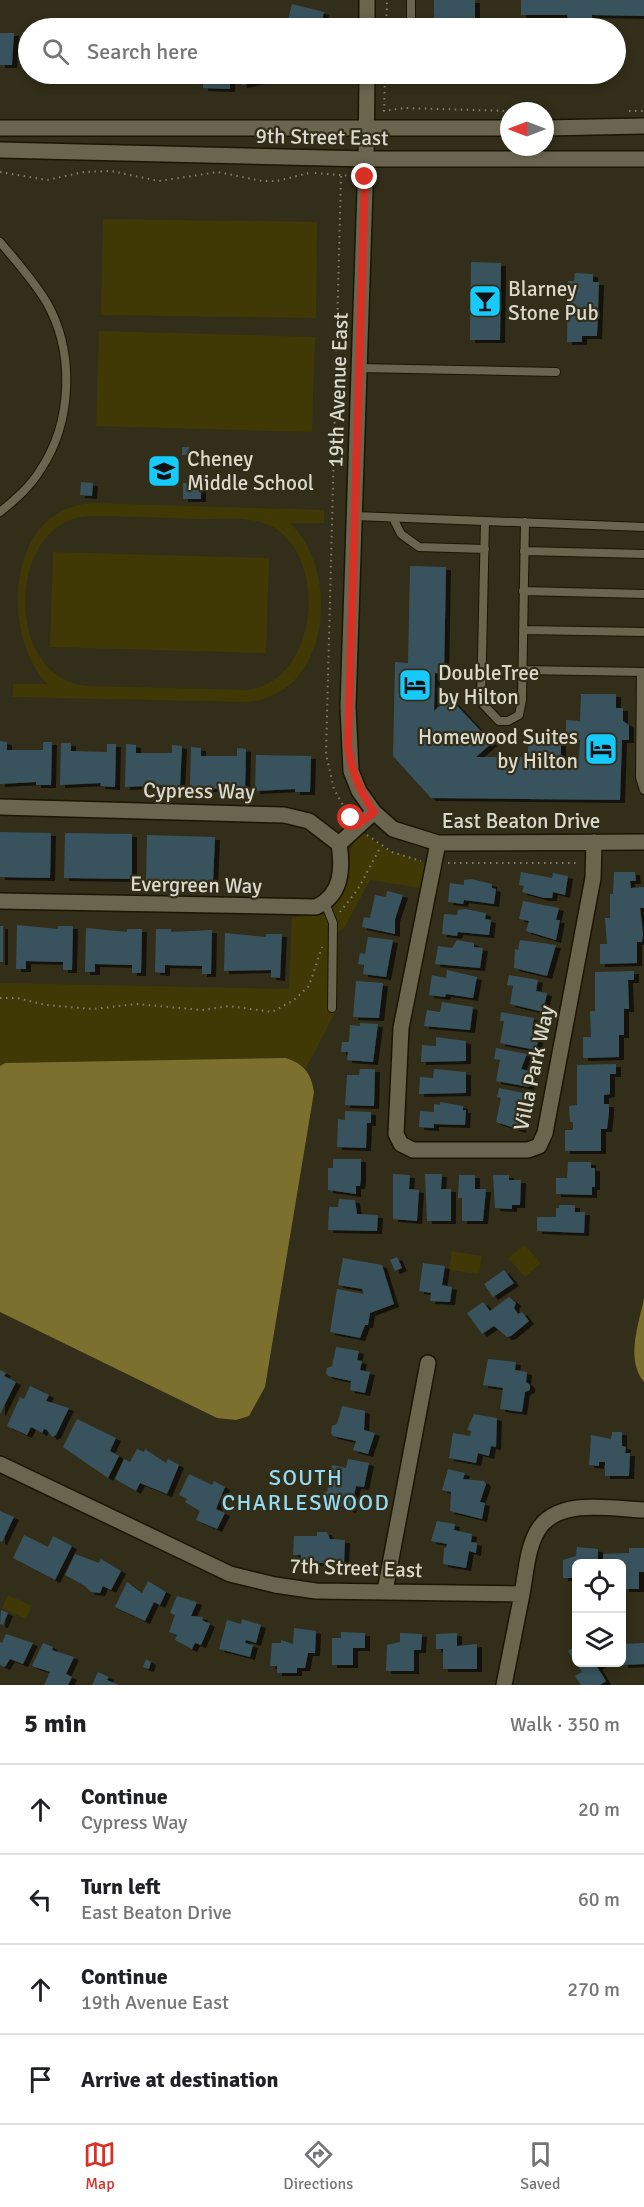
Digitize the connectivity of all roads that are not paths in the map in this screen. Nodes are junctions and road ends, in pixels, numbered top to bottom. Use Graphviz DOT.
graph roads {
  1 [pos="368,0"];
  2 [pos="411,0"];
  3 [pos="367,18"];
  4 [pos="411,18"];
  5 [pos="366,84"];
  6 [pos="644,126"];
  7 [pos="0,128"];
  8 [pos="500,128"];
  9 [pos="554,128"];
  10 [pos="366,129"];
  11 [pos="0,150"];
  12 [pos="366,159"];
  13 [pos="644,159"];
  14 [pos="0,242"];
  15 [pos="359,368"];
  16 [pos="556,372"];
  17 [pos="0,512"];
  18 [pos="355,516"];
  19 [pos="393,518"];
  20 [pos="486,521"];
  21 [pos="525,522"];
  22 [pos="644,526"];
  23 [pos="485,549"];
  24 [pos="524,551"];
  25 [pos="644,554"];
  26 [pos="524,591"];
  27 [pos="644,594"];
  28 [pos="523,630"];
  29 [pos="644,632"];
  30 [pos="522,670"];
  31 [pos="642,672"];
  32 [pos="348,707"];
  33 [pos="644,790"];
  34 [pos="0,807"];
  35 [pos="374,812"];
  36 [pos="594,842"];
  37 [pos="644,842"];
  38 [pos="438,843"];
  39 [pos="339,844"];
  40 [pos="0,901"];
  41 [pos="325,903"];
  42 [pos="332,1008"];
  43 [pos="428,1364"];
  44 [pos="0,1464"];
  45 [pos="644,1510"];
  46 [pos="385,1591"];
  47 [pos="522,1594"];
  48 [pos="504,1685"];
  1 -- 3 [label="street"];
  2 -- 4 [label="lane"];
  5 -- 10 [label="street, 19th Avenue East"];
  6 -- 9 [label="street"];
  7 -- 10 [label="street, 9th Street East"];
  8 -- 10 [label="street, 9th Street East"];
  10 -- 12 [label="street, 19th Avenue East"];
  11 -- 12 [label="street, 9th Street East"];
  12 -- 13 [label="street, 9th Street East"];
  12 -- 15 [label="street, 19th Avenue East"];
  14 -- 17 [label="lane"];
  15 -- 16 [label="lane"];
  15 -- 18 [label="street, 19th Avenue East"];
  18 -- 19 [label="lane"];
  18 -- 32 [label="street, 19th Avenue East"];
  19 -- 20 [label="lane"];
  19 -- 23 [label="lane"];
  20 -- 21 [label="lane"];
  20 -- 23 [label="lane"];
  21 -- 22 [label="lane"];
  21 -- 24 [label="lane"];
  23 -- 30 [label="lane"];
  24 -- 25 [label="lane"];
  24 -- 26 [label="lane"];
  26 -- 27 [label="lane"];
  26 -- 28 [label="lane"];
  28 -- 29 [label="lane"];
  28 -- 30 [label="lane"];
  30 -- 31 [label="lane"];
  31 -- 33 [label="lane"];
  32 -- 35 [label="street, East Beaton Drive"];
  34 -- 39 [label="street, Cypress Way"];
  35 -- 38 [label="street, East Beaton Drive"];
  35 -- 39 [label="street"];
  36 -- 37 [label="street, East Beaton Drive"];
  36 -- 38 [label="street, East Beaton Drive"];
  36 -- 38 [label="street, Villa Park Way"];
  39 -- 41 [label="street"];
  40 -- 41 [label="street, Evergreen Way"];
  41 -- 42 [label="lane"];
  43 -- 46 [label="street"];
  44 -- 46 [label="street, 7th Street East"];
  45 -- 47 [label="street"];
  46 -- 47 [label="street, 7th Street East"];
  47 -- 48 [label="street"];
}
